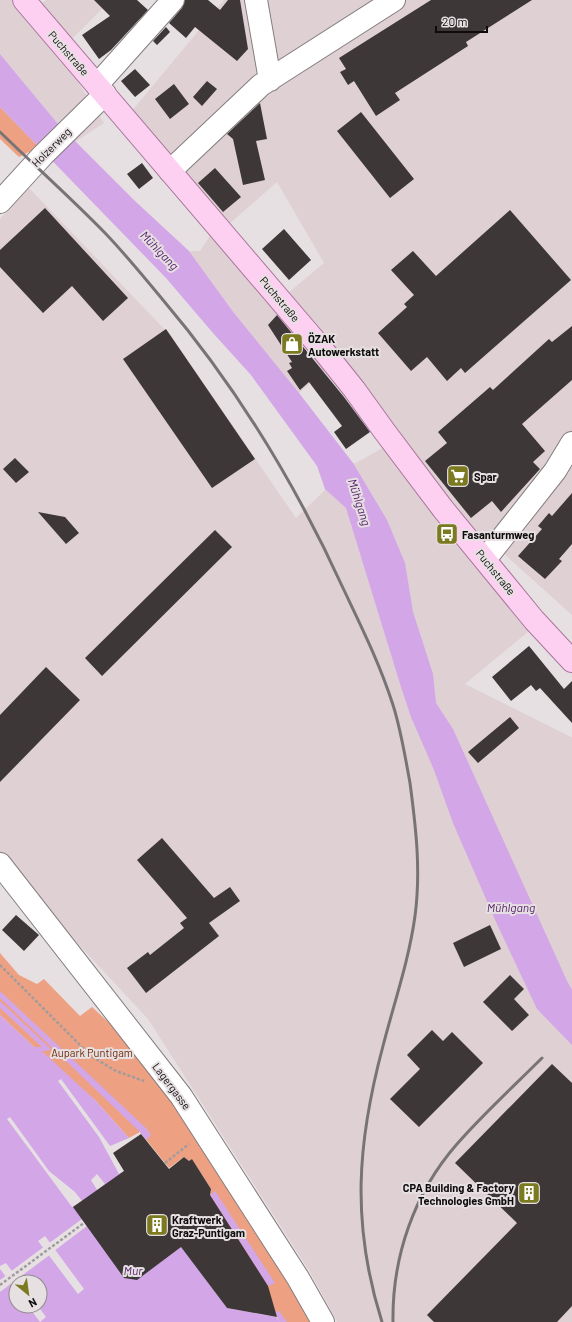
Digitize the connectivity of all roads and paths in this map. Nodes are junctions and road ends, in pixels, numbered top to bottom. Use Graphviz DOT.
graph roads {
  1 [pos="24,0"];
  2 [pos="173,0"];
  3 [pos="256,0"];
  4 [pos="394,0"];
  5 [pos="270,80"];
  6 [pos="101,89"];
  7 [pos="170,171"];
  8 [pos="0,202"];
  9 [pos="572,443"];
  10 [pos="485,558"];
  11 [pos="572,661"];
  12 [pos="0,864"];
  13 [pos="0,965"];
  14 [pos="150,1083"];
  15 [pos="192,1142"];
  16 [pos="165,1163"];
  17 [pos="84,1223"];
  18 [pos="0,1285"];
  19 [pos="323,1322"];
  1 -- 6 [label="main road, Puchstraße"];
  2 -- 6 [label="street, Holzerweg"];
  3 -- 5 [label="street"];
  4 -- 5 [label="street"];
  5 -- 7 [label="street"];
  6 -- 7 [label="main road, Puchstraße"];
  6 -- 8 [label="street, Holzerweg"];
  7 -- 10 [label="main road, Puchstraße"];
  9 -- 10 [label="street"];
  10 -- 11 [label="main road, Puchstraße"];
  12 -- 19 [label="street, Lagergasse"];
  13 -- 14 [label="path"];
  15 -- 16 [label="path"];
  17 -- 18 [label="path"];
}
